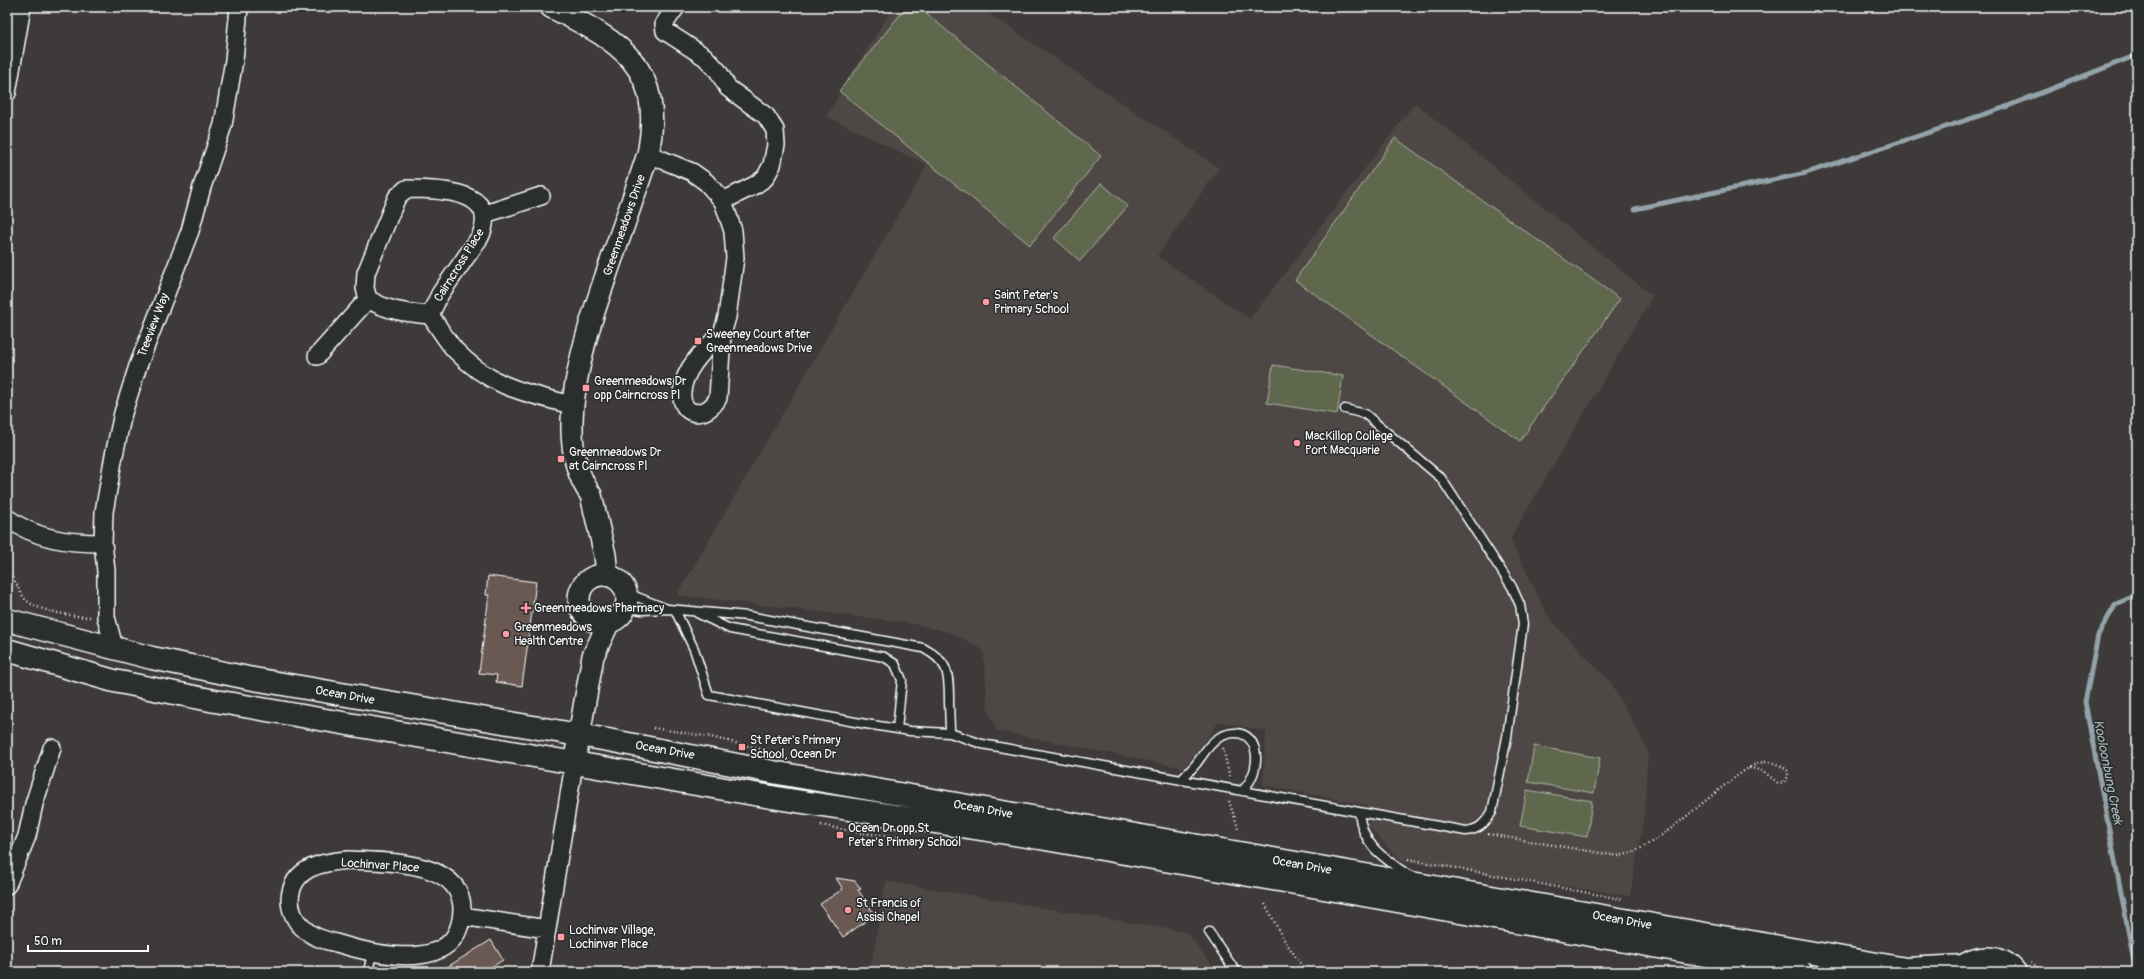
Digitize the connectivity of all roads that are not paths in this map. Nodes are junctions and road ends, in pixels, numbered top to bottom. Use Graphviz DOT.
graph roads {
  1 [pos="22,7"];
  2 [pos="239,7"];
  3 [pos="551,7"];
  4 [pos="676,7"];
  5 [pos="7,93"];
  6 [pos="648,154"];
  7 [pos="541,196"];
  8 [pos="723,201"];
  9 [pos="485,214"];
  10 [pos="368,299"];
  11 [pos="430,315"];
  12 [pos="722,334"];
  13 [pos="317,356"];
  14 [pos="572,405"];
  15 [pos="1345,409"];
  16 [pos="7,518"];
  17 [pos="103,543"];
  18 [pos="599,576"];
  19 [pos="626,601"];
  20 [pos="672,609"];
  21 [pos="694,611"];
  22 [pos="587,617"];
  23 [pos="7,620"];
  24 [pos="609,622"];
  25 [pos="114,647"];
  26 [pos="7,650"];
  27 [pos="593,656"];
  28 [pos="897,729"];
  29 [pos="950,733"];
  30 [pos="579,735"];
  31 [pos="52,748"];
  32 [pos="574,764"];
  33 [pos="1181,780"];
  34 [pos="1242,791"];
  35 [pos="1359,812"];
  36 [pos="7,885"];
  37 [pos="1424,886"];
  38 [pos="462,916"];
  39 [pos="547,929"];
  40 [pos="1209,932"];
  41 [pos="372,953"];
  42 [pos="1961,969"];
  43 [pos="368,972"];
  44 [pos="540,972"];
  45 [pos="1236,972"];
  46 [pos="1801,972"];
  47 [pos="2015,972"];
  1 -- 5 [label="street"];
  2 -- 17 [label="street, Treeview Way"];
  3 -- 6 [label="street, Greenmeadows Drive"];
  4 -- 8 [label="street"];
  6 -- 8 [label="street"];
  6 -- 14 [label="street, Greenmeadows Drive"];
  7 -- 9 [label="street, Cairncross Place"];
  8 -- 12 [label="street"];
  9 -- 10 [label="street, Cairncross Place"];
  9 -- 11 [label="street, Cairncross Place"];
  10 -- 11 [label="street, Cairncross Place"];
  10 -- 13 [label="street"];
  11 -- 14 [label="street, Cairncross Place"];
  14 -- 18 [label="street, Greenmeadows Drive"];
  15 -- 35 [label="lane"];
  16 -- 17 [label="street"];
  17 -- 25 [label="street, Treeview Way"];
  18 -- 19 [label="street"];
  18 -- 22 [label="street"];
  19 -- 20 [label="lane"];
  19 -- 20 [label="lane"];
  19 -- 24 [label="street"];
  20 -- 21 [label="lane"];
  20 -- 28 [label="lane"];
  21 -- 28 [label="lane"];
  21 -- 29 [label="lane"];
  22 -- 24 [label="street"];
  22 -- 27 [label="street"];
  23 -- 25 [label="main road, Ocean Drive"];
  24 -- 27 [label="street"];
  25 -- 30 [label="main road, Ocean Drive"];
  26 -- 32 [label="main road, Ocean Drive"];
  27 -- 30 [label="street"];
  28 -- 29 [label="lane"];
  29 -- 33 [label="lane"];
  30 -- 32 [label="street"];
  30 -- 37 [label="main road, Ocean Drive"];
  31 -- 36 [label="street"];
  32 -- 39 [label="street"];
  32 -- 46 [label="main road, Ocean Drive"];
  33 -- 34 [label="lane"];
  33 -- 34 [label="lane"];
  34 -- 35 [label="lane"];
  35 -- 37 [label="lane"];
  37 -- 42 [label="main road, Ocean Drive"];
  38 -- 39 [label="street"];
  38 -- 41 [label="street, Lochinvar Place"];
  38 -- 41 [label="street, Lochinvar Place"];
  39 -- 44 [label="street"];
  40 -- 45 [label="lane"];
  41 -- 43 [label="lane"];
  42 -- 47 [label="main road, Ocean Drive"];
}
